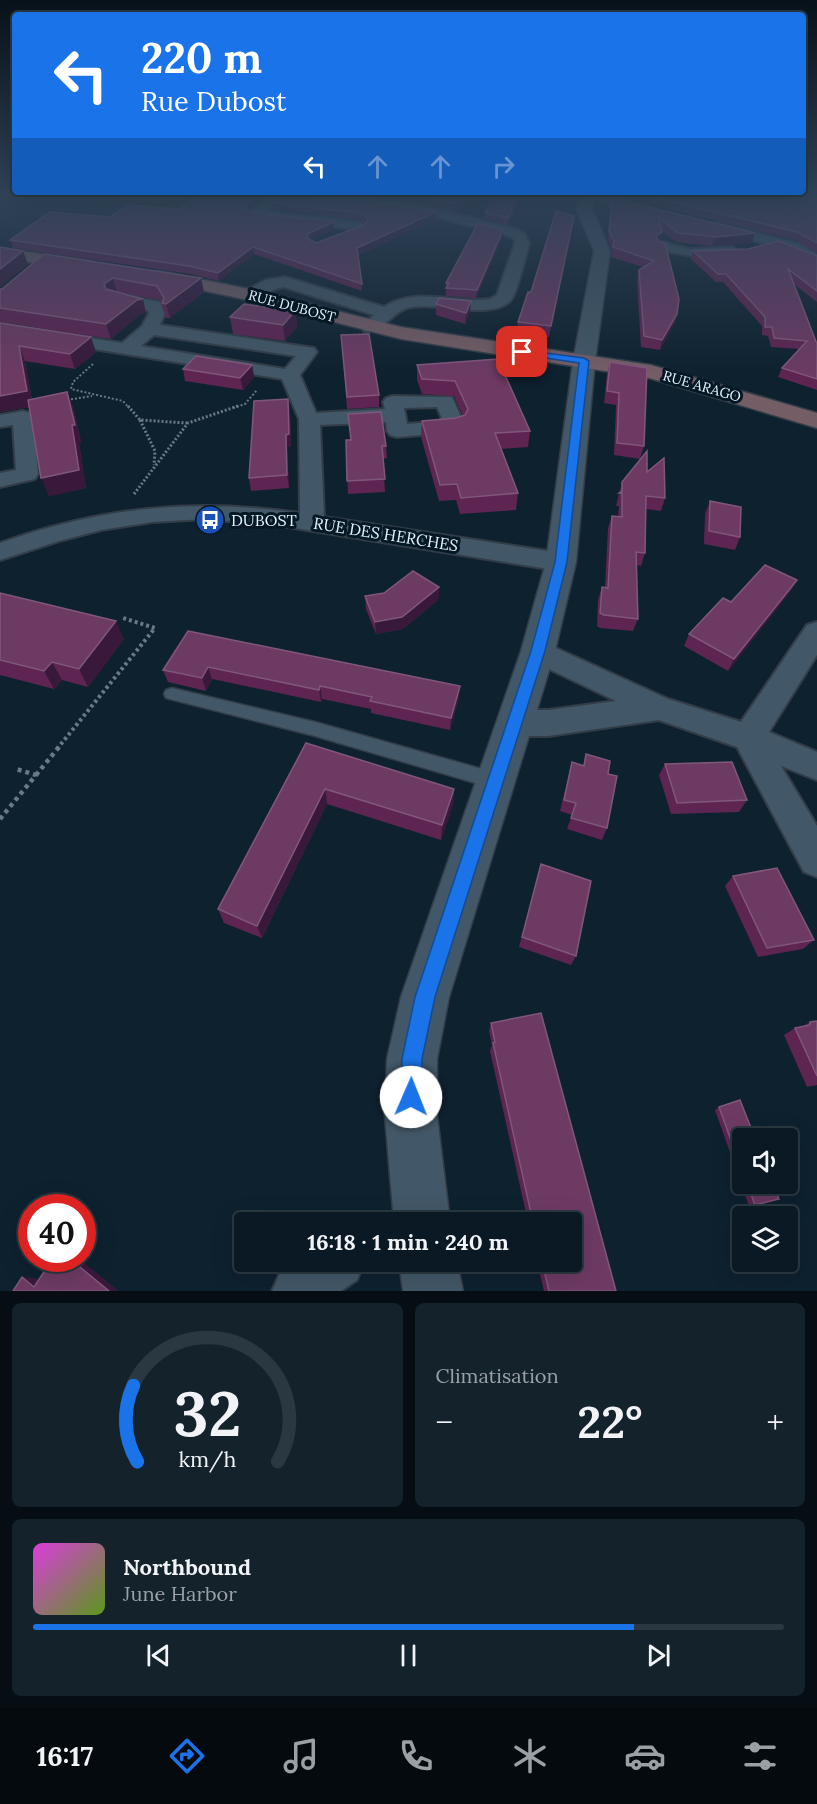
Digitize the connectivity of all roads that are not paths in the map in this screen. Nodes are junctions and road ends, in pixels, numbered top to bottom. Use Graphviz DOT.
graph roads {
  1 [pos="4,254"];
  2 [pos="517,254"];
  3 [pos="601,254"];
  4 [pos="100,267"];
  5 [pos="145,274"];
  6 [pos="249,295"];
  7 [pos="118,299"];
  8 [pos="386,313"];
  9 [pos="370,327"];
  10 [pos="0,329"];
  11 [pos="150,329"];
  12 [pos="121,347"];
  13 [pos="584,361"];
  14 [pos="281,373"];
  15 [pos="396,415"];
  16 [pos="309,419"];
  17 [pos="0,421"];
  18 [pos="817,422"];
  19 [pos="0,480"];
  20 [pos="312,522"];
  21 [pos="0,552"];
  22 [pos="561,562"];
  23 [pos="817,632"];
  24 [pos="538,651"];
  25 [pos="171,694"];
  26 [pos="658,708"];
  27 [pos="515,723"];
  28 [pos="748,738"];
  29 [pos="817,766"];
  30 [pos="496,781"];
  31 [pos="817,860"];
  32 [pos="420,1212"];
  33 [pos="325,1272"];
  34 [pos="429,1272"];
  35 [pos="298,1291"];
  36 [pos="433,1291"];
  1 -- 4 [label="main road"];
  2 -- 8 [label="street"];
  3 -- 13 [label="street"];
  5 -- 6 [label="main road, RUE DUBOST"];
  6 -- 8 [label="street"];
  6 -- 9 [label="main road, RUE DUBOST"];
  7 -- 11 [label="street"];
  8 -- 9 [label="street"];
  9 -- 13 [label="main road, RUE DUBOST"];
  10 -- 12 [label="street"];
  11 -- 12 [label="street"];
  11 -- 14 [label="street"];
  12 -- 14 [label="street"];
  13 -- 18 [label="main road, RUE ARAGO"];
  13 -- 22 [label="street"];
  14 -- 16 [label="street"];
  15 -- 16 [label="street"];
  16 -- 20 [label="street"];
  17 -- 19 [label="street"];
  20 -- 21 [label="street, RUE DES HERCHES"];
  20 -- 22 [label="street, RUE DES HERCHES"];
  22 -- 24 [label="street"];
  23 -- 28 [label="street"];
  24 -- 26 [label="street"];
  24 -- 27 [label="street"];
  25 -- 30 [label="lane"];
  26 -- 27 [label="street"];
  26 -- 28 [label="street"];
  27 -- 30 [label="street"];
  28 -- 29 [label="street"];
  28 -- 31 [label="street"];
  30 -- 32 [label="street"];
  33 -- 35 [label="street"];
  34 -- 36 [label="street"];
}
